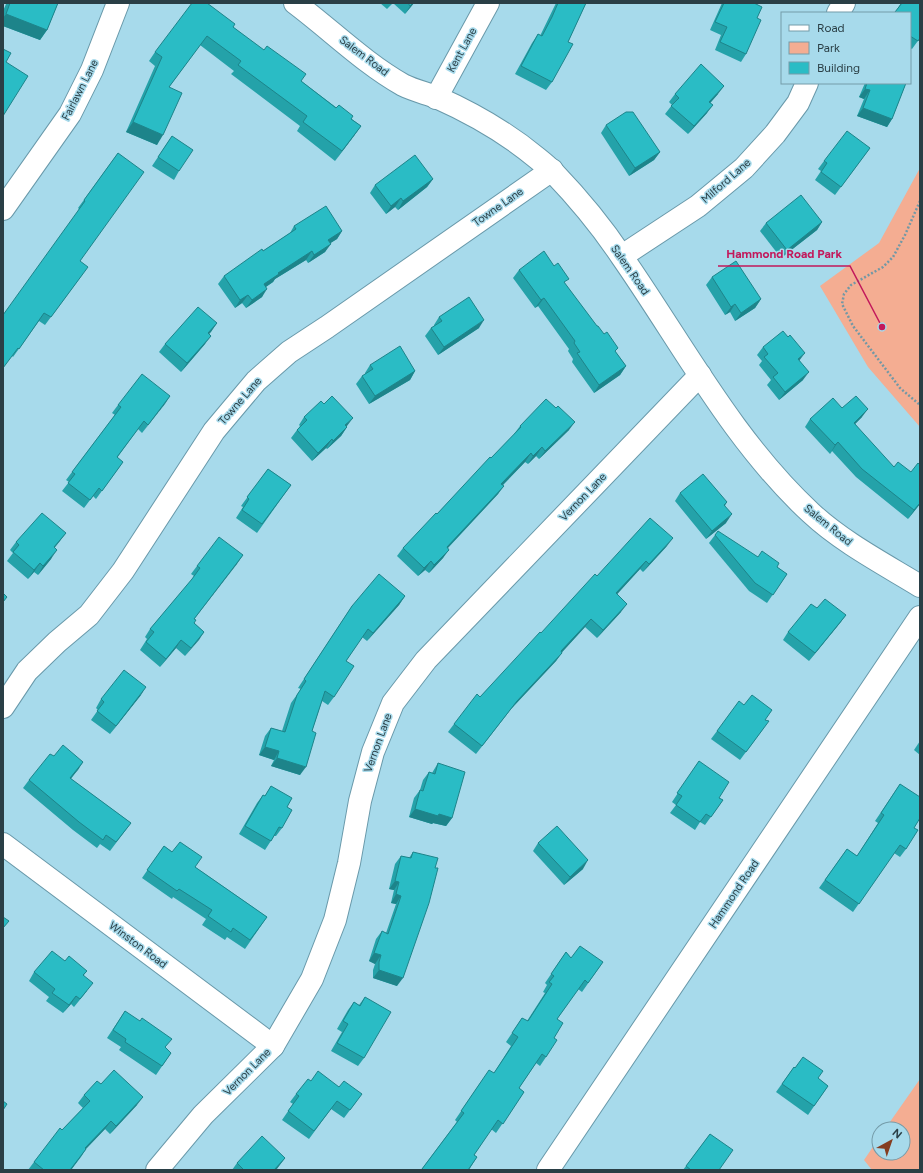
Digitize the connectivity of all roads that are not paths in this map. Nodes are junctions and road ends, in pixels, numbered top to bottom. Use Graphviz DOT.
graph roads {
  1 [pos="118,3"];
  2 [pos="295,3"];
  3 [pos="488,3"];
  4 [pos="844,3"];
  5 [pos="839,12"];
  6 [pos="807,84"];
  7 [pos="436,98"];
  8 [pos="552,170"];
  9 [pos="3,209"];
  10 [pos="622,256"];
  11 [pos="700,375"];
  12 [pos="920,586"];
  13 [pos="920,617"];
  14 [pos="3,707"];
  15 [pos="3,844"];
  16 [pos="273,1046"];
  17 [pos="557,1167"];
  18 [pos="157,1170"];
  1 -- 9 [label="street, Fairlawn Lane"];
  2 -- 7 [label="street, Salem Road"];
  3 -- 7 [label="street, Kent Lane"];
  4 -- 5 [label="street"];
  6 -- 10 [label="street, Milford Lane"];
  7 -- 8 [label="street, Salem Road"];
  8 -- 10 [label="street, Salem Road"];
  8 -- 14 [label="street, Towne Lane"];
  10 -- 11 [label="street, Salem Road"];
  11 -- 12 [label="street, Salem Road"];
  11 -- 16 [label="street, Vernon Lane"];
  13 -- 17 [label="street, Hammond Road"];
  15 -- 16 [label="street, Winston Road"];
  16 -- 18 [label="street, Vernon Lane"];
}
